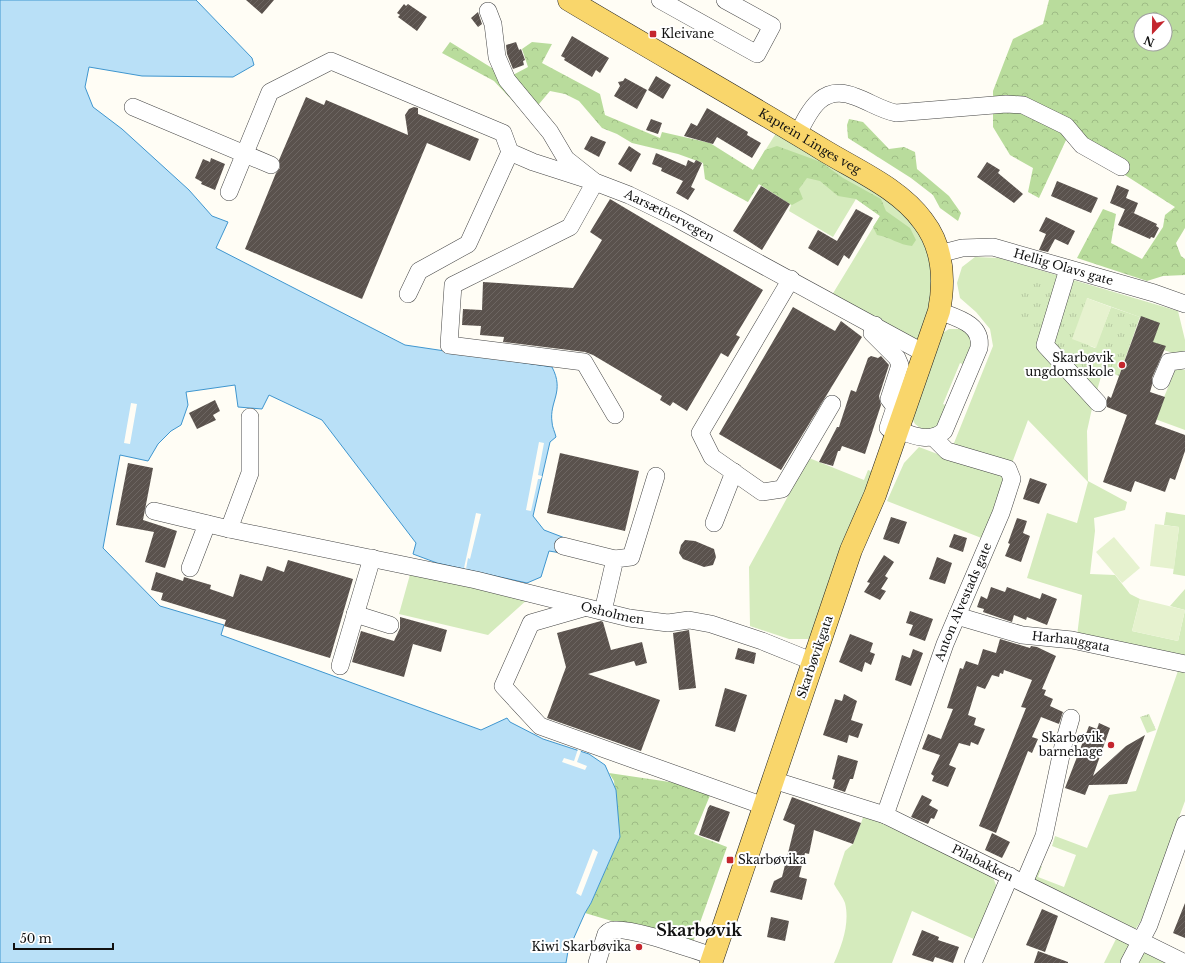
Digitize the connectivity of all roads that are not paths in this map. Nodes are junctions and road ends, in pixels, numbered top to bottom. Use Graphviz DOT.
graph roads {
  1 [pos="660,0"];
  2 [pos="725,0"];
  3 [pos="582,3"];
  4 [pos="488,12"];
  5 [pos="133,107"];
  6 [pos="798,134"];
  7 [pos="510,152"];
  8 [pos="244,154"];
  9 [pos="271,165"];
  10 [pos="1121,167"];
  11 [pos="595,182"];
  12 [pos="228,192"];
  13 [pos="939,254"];
  14 [pos="1068,269"];
  15 [pos="791,279"];
  16 [pos="408,294"];
  17 [pos="1185,304"];
  18 [pos="939,311"];
  19 [pos="875,325"];
  20 [pos="924,353"];
  21 [pos="1185,360"];
  22 [pos="1161,381"];
  23 [pos="1098,403"];
  24 [pos="832,404"];
  25 [pos="615,415"];
  26 [pos="250,417"];
  27 [pos="898,430"];
  28 [pos="933,438"];
  29 [pos="884,470"];
  30 [pos="734,472"];
  31 [pos="656,476"];
  32 [pos="154,511"];
  33 [pos="207,524"];
  34 [pos="714,524"];
  35 [pos="229,529"];
  36 [pos="563,546"];
  37 [pos="372,558"];
  38 [pos="615,559"];
  39 [pos="190,568"];
  40 [pos="584,608"];
  41 [pos="603,611"];
  42 [pos="355,614"];
  43 [pos="957,616"];
  44 [pos="390,625"];
  45 [pos="814,662"];
  46 [pos="1185,664"];
  47 [pos="340,666"];
  48 [pos="1071,718"];
  49 [pos="773,780"];
  50 [pos="764,806"];
  51 [pos="885,815"];
  52 [pos="1185,824"];
  53 [pos="1017,880"];
  54 [pos="1140,939"];
  55 [pos="712,960"];
  56 [pos="598,963"];
  57 [pos="973,963"];
  58 [pos="1129,963"];
  59 [pos="1185,963"];
  1 -- 2 [label="street"];
  3 -- 6 [label="main road, Kaptein Linges veg"];
  4 -- 11 [label="street, Aarsæthervegen"];
  5 -- 8 [label="street"];
  6 -- 10 [label="street"];
  6 -- 13 [label="main road, Kaptein Linges veg"];
  7 -- 8 [label="street"];
  7 -- 11 [label="street"];
  7 -- 16 [label="street"];
  8 -- 9 [label="street"];
  8 -- 12 [label="street"];
  11 -- 15 [label="street, Aarsæthervegen"];
  11 -- 25 [label="street"];
  13 -- 14 [label="street, Hellig Olavs gate"];
  13 -- 18 [label="main road, Kaptein Linges veg"];
  14 -- 17 [label="street, Hellig Olavs gate"];
  14 -- 23 [label="street"];
  15 -- 19 [label="street, Aarsæthervegen"];
  15 -- 30 [label="street"];
  18 -- 20 [label="main road, Kaptein Linges veg"];
  18 -- 28 [label="street"];
  19 -- 20 [label="street, Aarsæthervegen"];
  19 -- 29 [label="street"];
  20 -- 27 [label="main road, Skarbøvikgata"];
  21 -- 22 [label="street"];
  24 -- 30 [label="street"];
  26 -- 35 [label="street"];
  27 -- 28 [label="street"];
  27 -- 29 [label="main road, Skarbøvikgata"];
  28 -- 43 [label="street, Anton Alvestads gate"];
  29 -- 45 [label="main road, Skarbøvikgata"];
  30 -- 34 [label="street"];
  31 -- 38 [label="street"];
  32 -- 33 [label="street, Osholmen"];
  33 -- 35 [label="street, Osholmen"];
  33 -- 39 [label="street"];
  35 -- 37 [label="street, Osholmen"];
  36 -- 38 [label="street"];
  37 -- 40 [label="street, Osholmen"];
  37 -- 42 [label="street"];
  38 -- 41 [label="street"];
  40 -- 41 [label="street, Osholmen"];
  40 -- 50 [label="street"];
  41 -- 45 [label="street, Osholmen"];
  42 -- 44 [label="street"];
  42 -- 47 [label="street"];
  43 -- 46 [label="street, Harhauggata"];
  43 -- 51 [label="street, Anton Alvestads gate"];
  45 -- 49 [label="main road, Skarbøvikgata"];
  48 -- 53 [label="street"];
  49 -- 50 [label="main road, Skarbøvikgata"];
  49 -- 51 [label="street, Pilabakken"];
  50 -- 55 [label="main road, Skarbøvikgata"];
  51 -- 53 [label="street, Pilabakken"];
  52 -- 54 [label="street"];
  53 -- 54 [label="street, Pilabakken"];
  53 -- 57 [label="street"];
  54 -- 58 [label="street"];
  54 -- 59 [label="street, Pilabakken"];
  55 -- 56 [label="street"];
}
